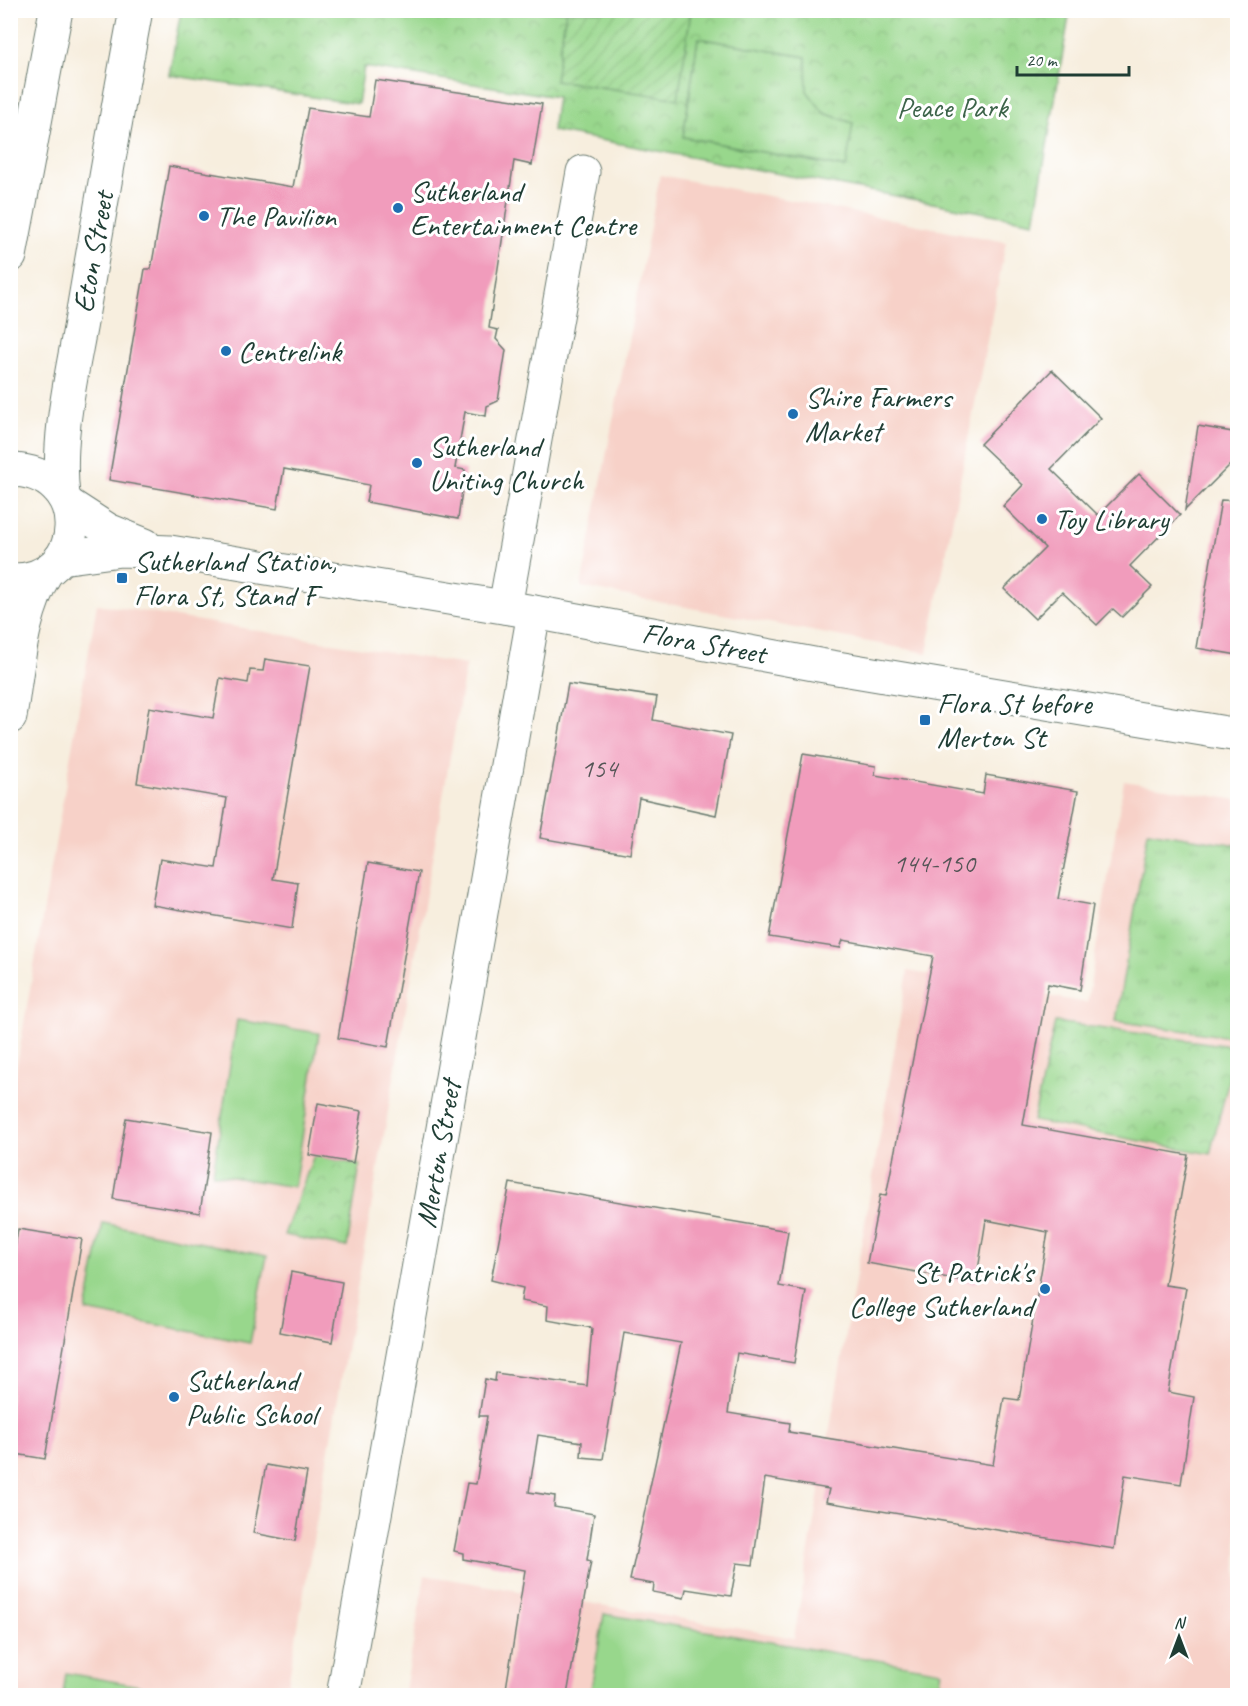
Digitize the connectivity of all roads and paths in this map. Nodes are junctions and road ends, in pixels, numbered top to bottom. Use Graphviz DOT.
graph roads {
  1 [pos="56,10"];
  2 [pos="136,10"];
  3 [pos="583,172"];
  4 [pos="10,256"];
  5 [pos="10,470"];
  6 [pos="66,500"];
  7 [pos="170,552"];
  8 [pos="54,565"];
  9 [pos="10,580"];
  10 [pos="519,610"];
  11 [pos="10,717"];
  12 [pos="1238,735"];
  13 [pos="343,1695"];
  1 -- 4 [label="street"];
  2 -- 6 [label="street, Eton Street"];
  3 -- 10 [label="street, Merton Street"];
  5 -- 6 [label="street, Flora Street"];
  6 -- 7 [label="street, Flora Street"];
  6 -- 8 [label="street, Eton Street"];
  7 -- 8 [label="street, Flora Street"];
  7 -- 10 [label="street, Flora Street"];
  8 -- 9 [label="street, Flora Street"];
  8 -- 11 [label="street"];
  10 -- 12 [label="street, Flora Street"];
  10 -- 13 [label="street, Merton Street"];
}
